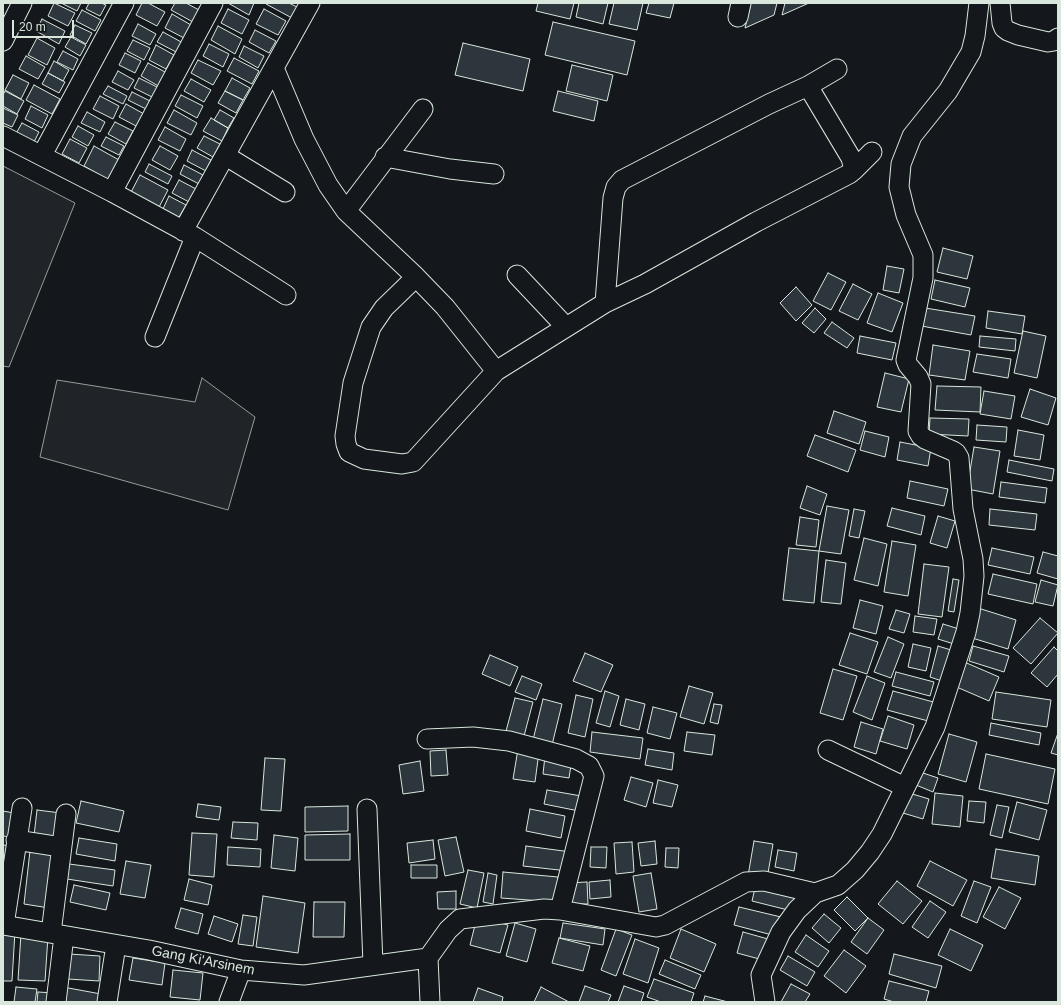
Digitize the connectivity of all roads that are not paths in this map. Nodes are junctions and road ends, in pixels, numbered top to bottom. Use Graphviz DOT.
graph roads {
  1 [pos="22,3"];
  2 [pos="124,3"];
  3 [pos="213,3"];
  4 [pos="310,3"];
  5 [pos="979,3"];
  6 [pos="1000,8"];
  7 [pos="1058,38"];
  8 [pos="3,41"];
  9 [pos="274,68"];
  10 [pos="837,69"];
  11 [pos="808,86"];
  12 [pos="423,109"];
  13 [pos="3,136"];
  14 [pos="872,152"];
  15 [pos="42,155"];
  16 [pos="226,156"];
  17 [pos="385,158"];
  18 [pos="854,170"];
  19 [pos="494,174"];
  20 [pos="112,192"];
  21 [pos="285,192"];
  22 [pos="346,211"];
  23 [pos="189,234"];
  24 [pos="516,275"];
  25 [pos="416,277"];
  26 [pos="286,295"];
  27 [pos="605,303"];
  28 [pos="566,327"];
  29 [pos="155,337"];
  30 [pos="496,371"];
  31 [pos="427,739"];
  32 [pos="828,750"];
  33 [pos="905,787"];
  34 [pos="22,808"];
  35 [pos="366,809"];
  36 [pos="66,814"];
  37 [pos="16,840"];
  38 [pos="61,847"];
  39 [pos="815,893"];
  40 [pos="560,910"];
  41 [pos="3,925"];
  42 [pos="57,935"];
  43 [pos="116,945"];
  44 [pos="428,958"];
  45 [pos="373,965"];
  46 [pos="241,970"];
  47 [pos="56,1002"];
  48 [pos="107,1002"];
  49 [pos="229,1002"];
  50 [pos="430,1002"];
  51 [pos="765,1002"];
  1 -- 8 [label="street"];
  2 -- 15 [label="street"];
  3 -- 20 [label="street"];
  4 -- 9 [label="street"];
  5 -- 33 [label="street"];
  6 -- 7 [label="street"];
  9 -- 16 [label="street"];
  9 -- 22 [label="street"];
  10 -- 11 [label="street"];
  11 -- 18 [label="street"];
  11 -- 27 [label="street"];
  12 -- 17 [label="street"];
  13 -- 15 [label="street"];
  14 -- 18 [label="street"];
  15 -- 20 [label="street"];
  16 -- 21 [label="street"];
  16 -- 23 [label="street"];
  17 -- 19 [label="street"];
  17 -- 22 [label="street"];
  18 -- 27 [label="street"];
  20 -- 23 [label="street"];
  22 -- 25 [label="street"];
  23 -- 26 [label="street"];
  23 -- 29 [label="street"];
  24 -- 28 [label="street"];
  25 -- 30 [label="street"];
  25 -- 30 [label="street"];
  27 -- 28 [label="street"];
  28 -- 30 [label="street"];
  31 -- 40 [label="street"];
  32 -- 33 [label="street"];
  33 -- 39 [label="street"];
  34 -- 37 [label="street"];
  35 -- 45 [label="street"];
  36 -- 38 [label="street"];
  37 -- 38 [label="street"];
  37 -- 41 [label="street"];
  38 -- 42 [label="street"];
  39 -- 40 [label="street"];
  39 -- 51 [label="street"];
  40 -- 44 [label="street"];
  41 -- 42 [label="street, Gang Ki'Arsinem"];
  42 -- 43 [label="street, Gang Ki'Arsinem"];
  42 -- 47 [label="street"];
  43 -- 46 [label="street, Gang Ki'Arsinem"];
  43 -- 48 [label="street"];
  44 -- 45 [label="street, Gang Ki'Arsinem"];
  44 -- 50 [label="street"];
  45 -- 46 [label="street, Gang Ki'Arsinem"];
  46 -- 49 [label="street"];
}
